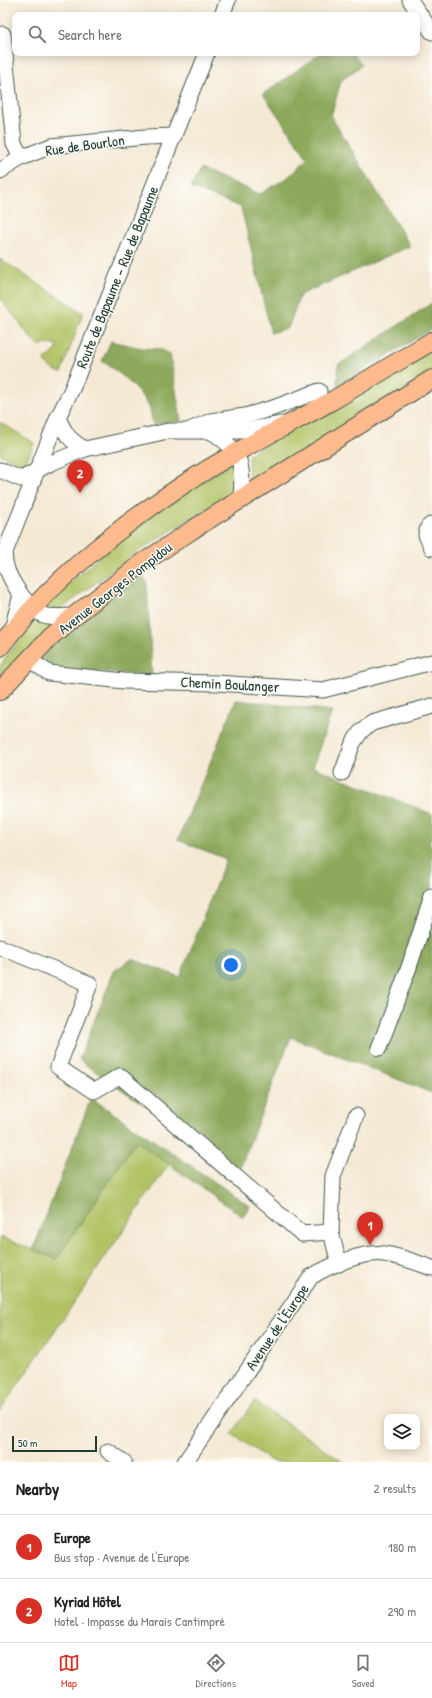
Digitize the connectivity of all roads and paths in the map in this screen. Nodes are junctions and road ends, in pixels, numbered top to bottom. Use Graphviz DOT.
graph roads {
  1 [pos="228,0"];
  2 [pos="410,0"];
  3 [pos="223,12"];
  4 [pos="418,12"];
  5 [pos="420,15"];
  6 [pos="432,32"];
  7 [pos="3,34"];
  8 [pos="206,56"];
  9 [pos="174,136"];
  10 [pos="22,158"];
  11 [pos="0,171"];
  12 [pos="432,340"];
  13 [pos="432,379"];
  14 [pos="319,391"];
  15 [pos="58,417"];
  16 [pos="289,423"];
  17 [pos="189,430"];
  18 [pos="212,432"];
  19 [pos="85,449"];
  20 [pos="236,453"];
  21 [pos="0,470"];
  22 [pos="38,470"];
  23 [pos="241,500"];
  24 [pos="432,524"];
  25 [pos="432,548"];
  26 [pos="6,573"];
  27 [pos="27,602"];
  28 [pos="74,616"];
  29 [pos="11,633"];
  30 [pos="0,647"];
  31 [pos="0,657"];
  32 [pos="29,658"];
  33 [pos="432,662"];
  34 [pos="0,691"];
  35 [pos="432,706"];
  36 [pos="342,773"];
  37 [pos="432,897"];
  38 [pos="0,947"];
  39 [pos="380,1048"];
  40 [pos="356,1116"];
  41 [pos="331,1232"];
  42 [pos="338,1264"];
  43 [pos="432,1268"];
  44 [pos="108,1451"];
  45 [pos="124,1462"];
  46 [pos="185,1462"];
  1 -- 3 [label="street"];
  2 -- 4 [label="street"];
  5 -- 6 [label="street"];
  7 -- 10 [label="street"];
  8 -- 9 [label="street, Route de Bapaume - Rue de Bapaume"];
  9 -- 10 [label="street, Rue de Bourlon"];
  9 -- 15 [label="street, Route de Bapaume - Rue de Bapaume"];
  10 -- 11 [label="street, Rue de Bourlon"];
  12 -- 16 [label="main road"];
  13 -- 23 [label="main road, Avenue Georges Pompidou"];
  14 -- 17 [label="street"];
  15 -- 19 [label="street"];
  15 -- 22 [label="street, Route de Bapaume - Rue de Bapaume"];
  16 -- 18 [label="street"];
  16 -- 20 [label="main road"];
  17 -- 18 [label="street"];
  17 -- 19 [label="street"];
  18 -- 20 [label="street"];
  19 -- 22 [label="street"];
  20 -- 23 [label="street"];
  20 -- 27 [label="main road"];
  21 -- 22 [label="street"];
  22 -- 26 [label="street, Route de Bapaume - Rue de Bapaume"];
  23 -- 28 [label="main road, Avenue Georges Pompidou"];
  24 -- 25 [label="street"];
  26 -- 27 [label="street"];
  27 -- 28 [label="street"];
  27 -- 29 [label="main road"];
  28 -- 32 [label="main road, Avenue Georges Pompidou"];
  29 -- 30 [label="main road"];
  29 -- 31 [label="main road"];
  32 -- 33 [label="street, Chemin Boulanger"];
  32 -- 34 [label="main road, Avenue Georges Pompidou"];
  35 -- 36 [label="street"];
  37 -- 39 [label="street"];
  38 -- 41 [label="street"];
  40 -- 41 [label="street"];
  41 -- 42 [label="street"];
  42 -- 43 [label="street, Avenue de l'Europe"];
  42 -- 46 [label="street, Avenue de l'Europe"];
  44 -- 45 [label="street"];
}
